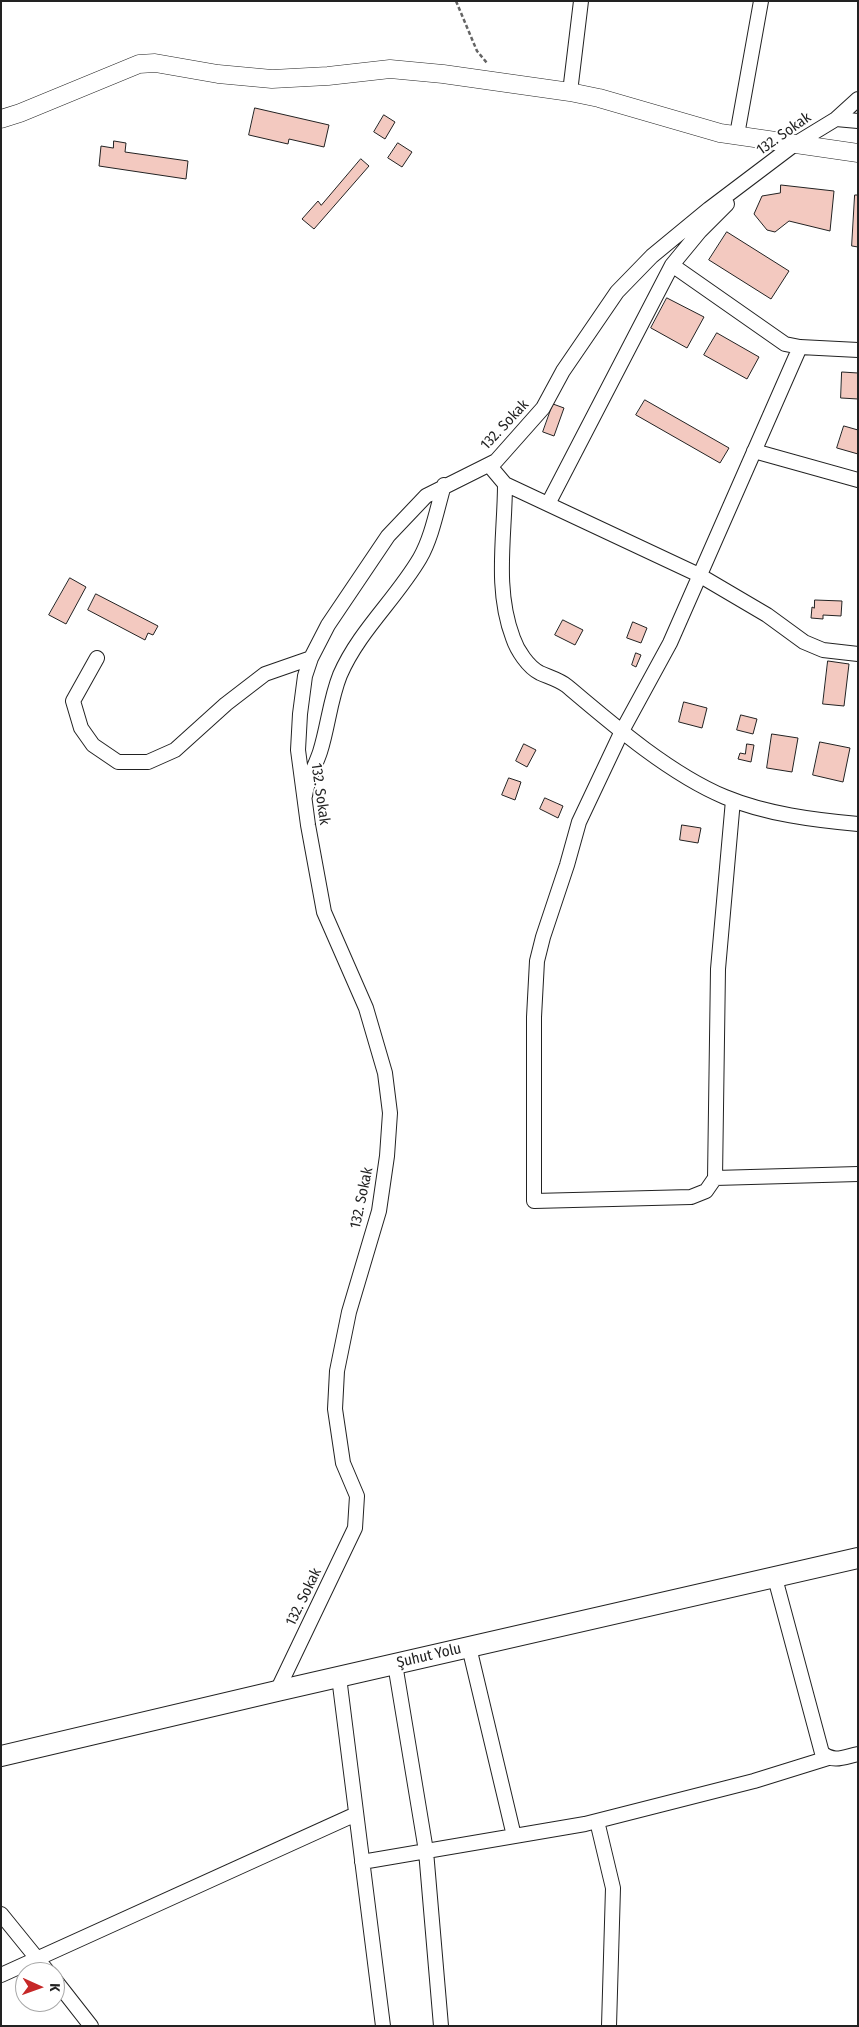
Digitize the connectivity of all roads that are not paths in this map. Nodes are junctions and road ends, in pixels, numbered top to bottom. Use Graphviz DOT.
graph roads {
  1 [pos="581,1"];
  2 [pos="761,1"];
  3 [pos="570,92"];
  4 [pos="858,99"];
  5 [pos="1,118"];
  6 [pos="836,119"];
  7 [pos="858,121"];
  8 [pos="737,135"];
  9 [pos="795,144"];
  10 [pos="858,153"];
  11 [pos="761,170"];
  12 [pos="672,266"];
  13 [pos="800,347"];
  14 [pos="858,350"];
  15 [pos="754,451"];
  16 [pos="489,465"];
  17 [pos="858,480"];
  18 [pos="505,484"];
  19 [pos="444,486"];
  20 [pos="548,504"];
  21 [pos="699,575"];
  22 [pos="858,654"];
  23 [pos="97,658"];
  24 [pos="311,658"];
  25 [pos="622,731"];
  26 [pos="733,800"];
  27 [pos="304,804"];
  28 [pos="858,824"];
  29 [pos="858,1174"];
  30 [pos="715,1178"];
  31 [pos="858,1558"];
  32 [pos="775,1578"];
  33 [pos="469,1647"];
  34 [pos="395,1664"];
  35 [pos="339,1676"];
  36 [pos="277,1691"];
  37 [pos="858,1754"];
  38 [pos="1,1756"];
  39 [pos="828,1758"];
  40 [pos="356,1814"];
  41 [pos="598,1821"];
  42 [pos="514,1836"];
  43 [pos="426,1851"];
  44 [pos="362,1862"];
  45 [pos="1,1914"];
  46 [pos="38,1959"];
  47 [pos="40,1962"];
  48 [pos="1,1975"];
  49 [pos="65,1993"];
  50 [pos="91,2026"];
  51 [pos="383,2026"];
  52 [pos="440,2026"];
  53 [pos="609,2026"];
  1 -- 3 [label="street"];
  2 -- 8 [label="street"];
  3 -- 5 [label="street"];
  3 -- 8 [label="street"];
  4 -- 6 [label="street, 132. Sokak"];
  6 -- 7 [label="street"];
  6 -- 9 [label="street, 132. Sokak"];
  8 -- 9 [label="street"];
  9 -- 10 [label="street"];
  9 -- 11 [label="street, 132. Sokak"];
  11 -- 12 [label="street"];
  11 -- 16 [label="street, 132. Sokak"];
  12 -- 13 [label="street"];
  12 -- 20 [label="street"];
  13 -- 14 [label="street"];
  13 -- 15 [label="street"];
  15 -- 17 [label="street"];
  15 -- 21 [label="street"];
  16 -- 18 [label="street"];
  16 -- 19 [label="street, 132. Sokak"];
  18 -- 20 [label="street"];
  18 -- 25 [label="street"];
  19 -- 24 [label="street, 132. Sokak"];
  19 -- 27 [label="street"];
  20 -- 21 [label="street"];
  21 -- 22 [label="street"];
  21 -- 25 [label="street"];
  23 -- 24 [label="street"];
  24 -- 27 [label="street, 132. Sokak"];
  25 -- 26 [label="street"];
  25 -- 30 [label="street"];
  26 -- 28 [label="street"];
  26 -- 30 [label="street"];
  27 -- 36 [label="street, 132. Sokak"];
  29 -- 30 [label="street"];
  31 -- 32 [label="main road, Şuhut Yolu"];
  32 -- 33 [label="main road, Şuhut Yolu"];
  32 -- 39 [label="street"];
  33 -- 34 [label="main road, Şuhut Yolu"];
  33 -- 42 [label="street"];
  34 -- 35 [label="main road, Şuhut Yolu"];
  34 -- 43 [label="street"];
  35 -- 36 [label="main road, Şuhut Yolu"];
  35 -- 40 [label="street"];
  36 -- 38 [label="main road, Şuhut Yolu"];
  37 -- 39 [label="street"];
  39 -- 41 [label="street"];
  40 -- 44 [label="street"];
  40 -- 46 [label="street"];
  41 -- 42 [label="street"];
  41 -- 53 [label="street"];
  42 -- 43 [label="street"];
  43 -- 44 [label="street"];
  43 -- 52 [label="street"];
  44 -- 51 [label="street"];
  45 -- 46 [label="street"];
  46 -- 47 [label="street"];
  46 -- 48 [label="street"];
  49 -- 50 [label="street"];
}
